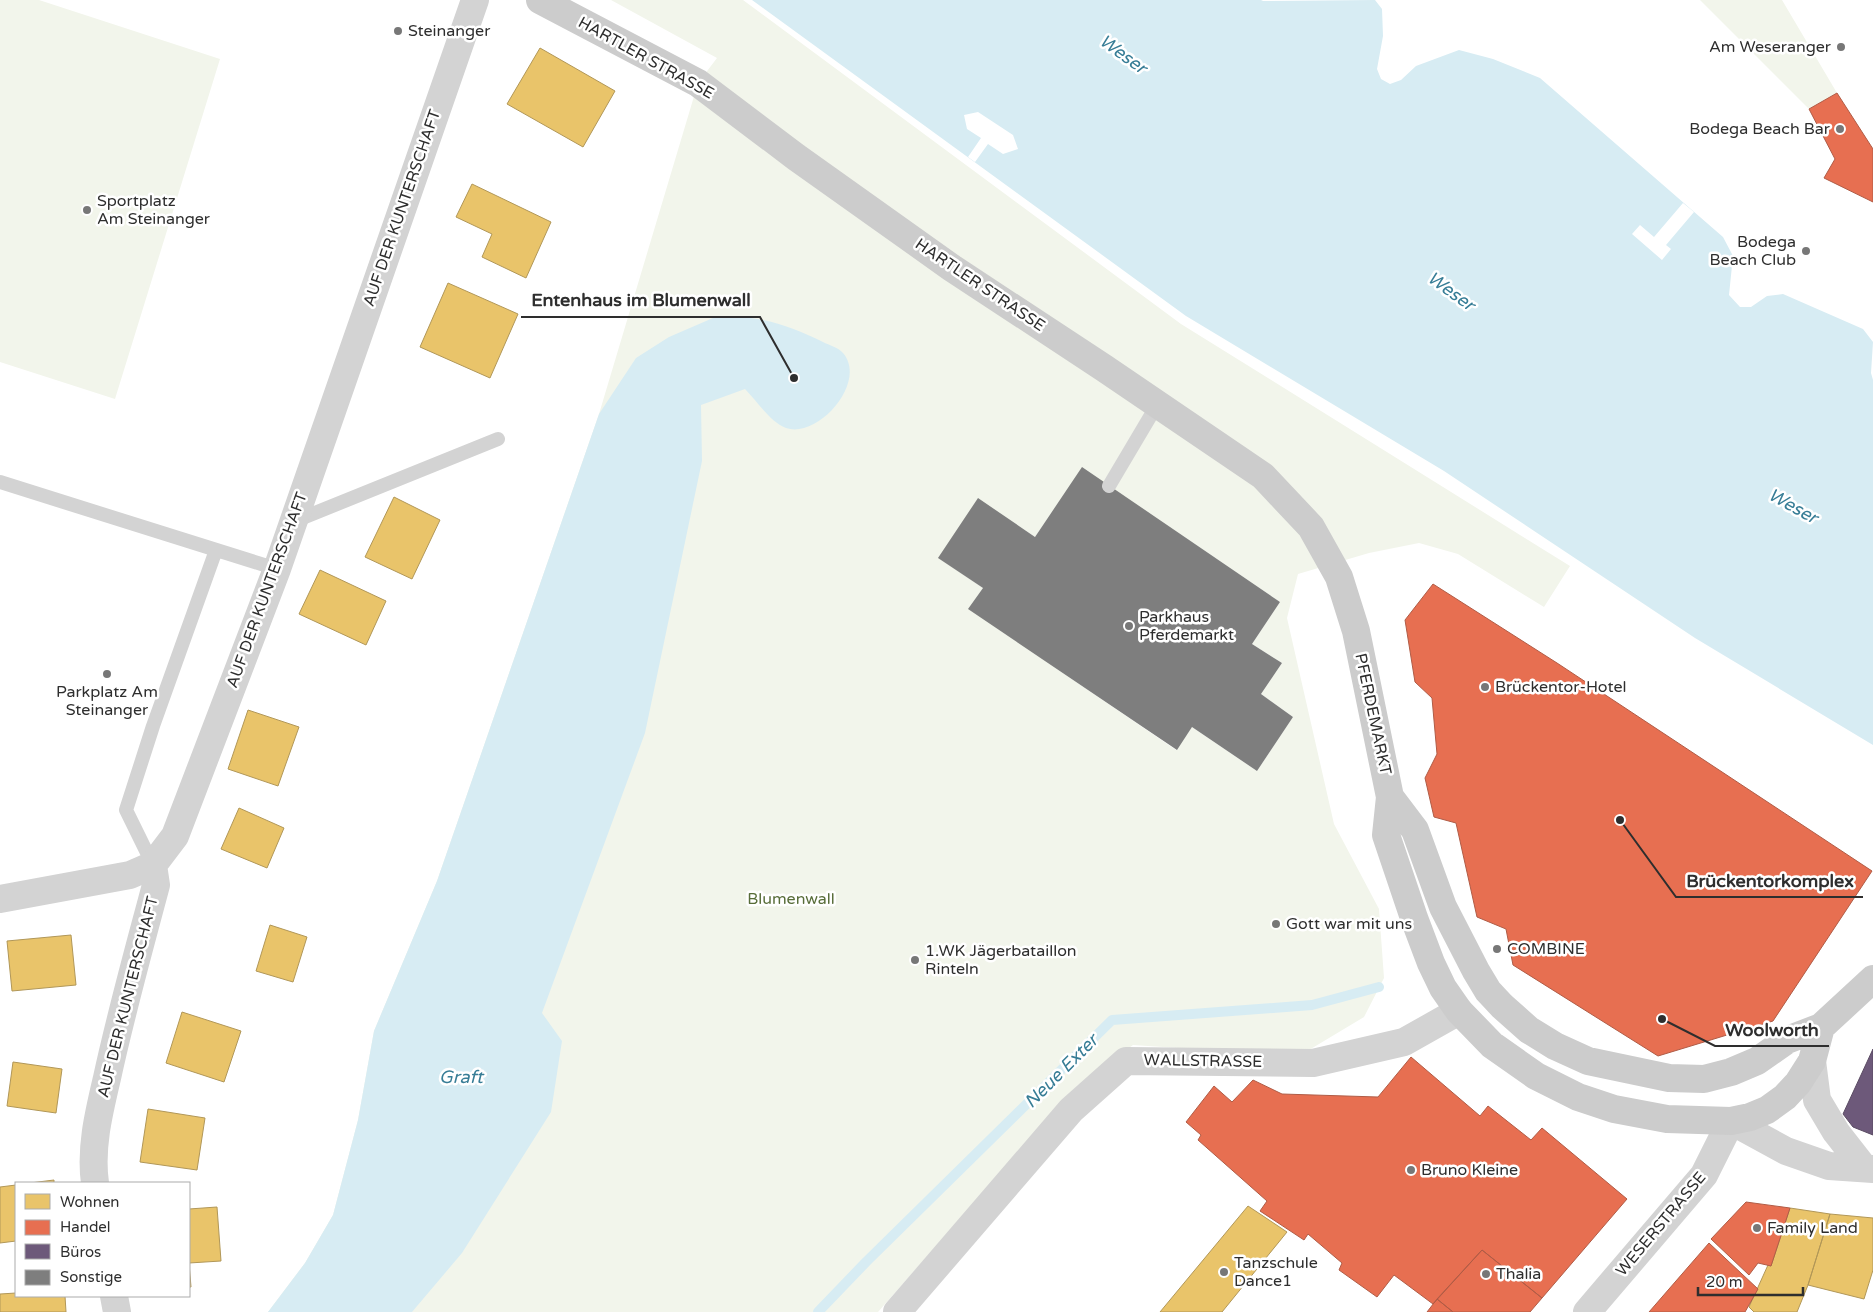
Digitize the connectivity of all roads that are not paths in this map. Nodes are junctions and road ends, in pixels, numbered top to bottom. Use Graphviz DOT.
graph roads {
  1 [pos="475,0"];
  2 [pos="540,0"];
  3 [pos="1157,405"];
  4 [pos="498,439"];
  5 [pos="0,482"];
  6 [pos="1109,486"];
  7 [pos="293,522"];
  8 [pos="216,550"];
  9 [pos="277,569"];
  10 [pos="1356,631"];
  11 [pos="1390,797"];
  12 [pos="153,865"];
  13 [pos="0,899"];
  14 [pos="1873,980"];
  15 [pos="1459,1011"];
  16 [pos="1821,1027"];
  17 [pos="1812,1061"];
  18 [pos="1732,1121"];
  19 [pos="1869,1168"];
  20 [pos="95,1182"];
  21 [pos="114,1297"];
  22 [pos="117,1312"];
  23 [pos="897,1312"];
  24 [pos="1587,1312"];
  1 -- 7 [label="street, AUF DER KUNTERSCHAFT"];
  2 -- 3 [label="main road, HARTLER STRASSE"];
  3 -- 6 [label="lane"];
  3 -- 10 [label="main road, HARTLER STRASSE"];
  4 -- 7 [label="lane"];
  5 -- 8 [label="lane"];
  7 -- 9 [label="street, AUF DER KUNTERSCHAFT"];
  8 -- 9 [label="lane"];
  8 -- 12 [label="lane"];
  9 -- 12 [label="street, AUF DER KUNTERSCHAFT"];
  10 -- 11 [label="main road, PFERDEMARKT"];
  11 -- 15 [label="main road, PFERDEMARKT"];
  11 -- 16 [label="main road, PFERDEMARKT"];
  12 -- 13 [label="street"];
  12 -- 20 [label="street, AUF DER KUNTERSCHAFT"];
  14 -- 16 [label="main road"];
  15 -- 18 [label="main road, PFERDEMARKT"];
  15 -- 23 [label="street, WALLSTRASSE"];
  16 -- 17 [label="main road"];
  17 -- 18 [label="main road"];
  17 -- 19 [label="street"];
  18 -- 19 [label="street"];
  18 -- 24 [label="street, WESERSTRASSE"];
  21 -- 22 [label="street"];
}
